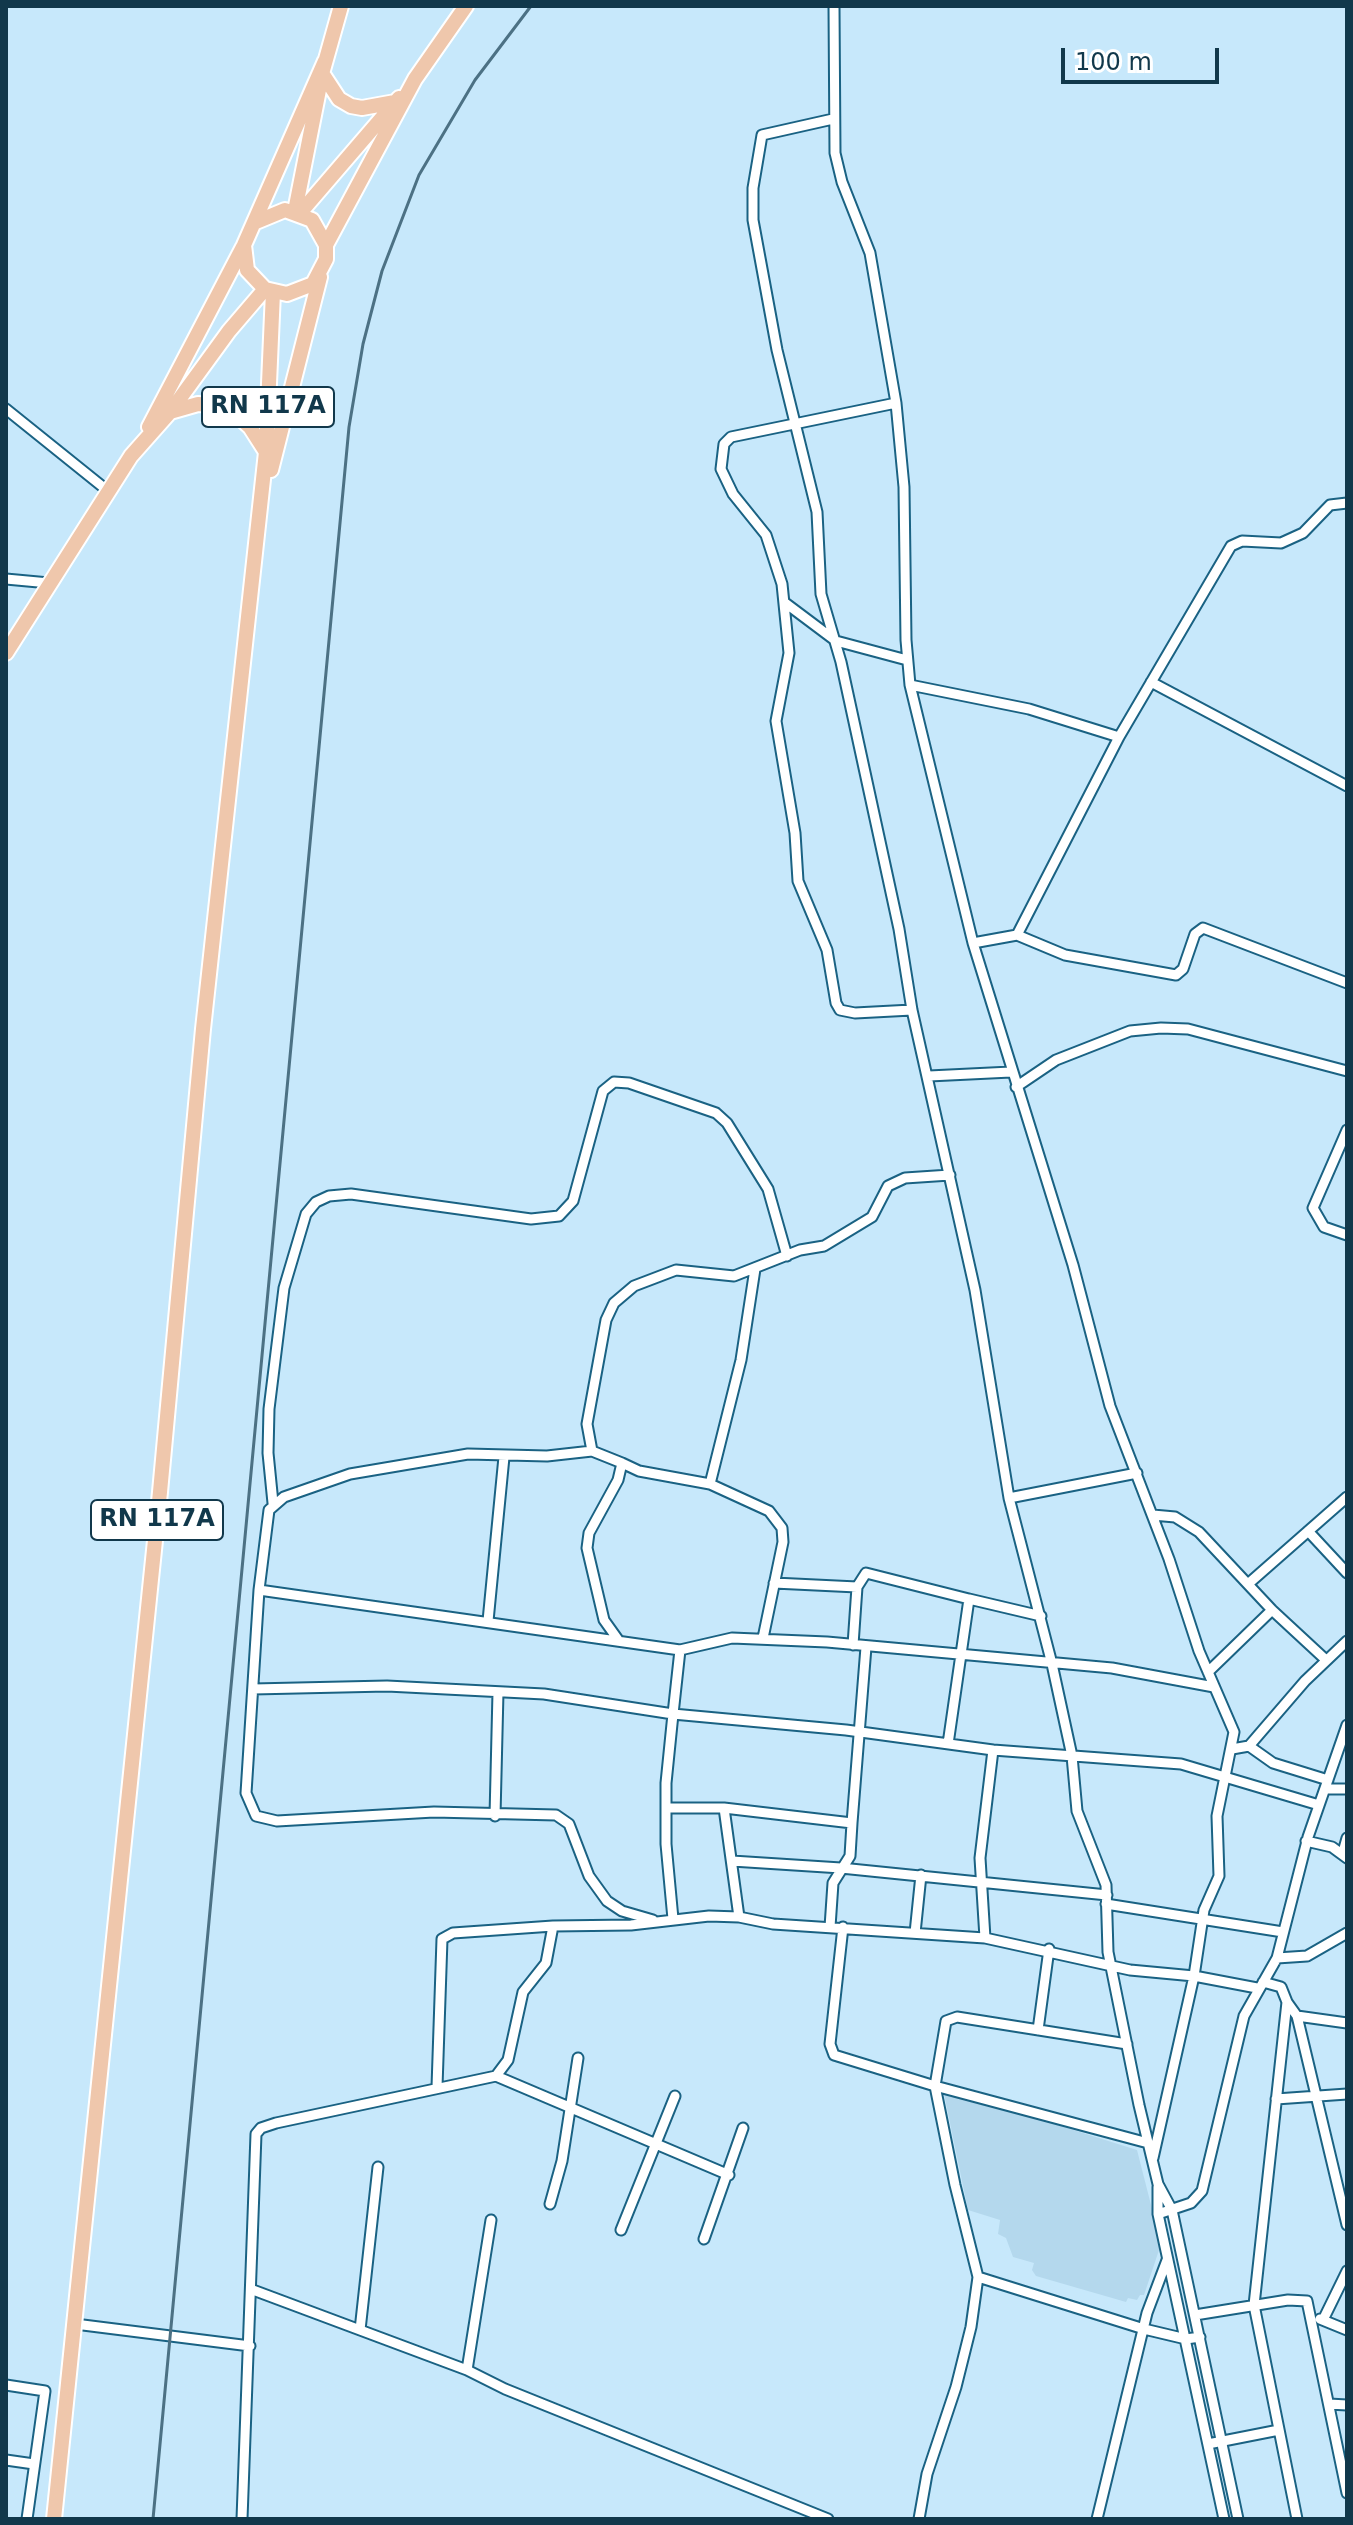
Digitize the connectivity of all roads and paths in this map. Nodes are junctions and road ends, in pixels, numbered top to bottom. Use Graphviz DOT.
graph roads {
  1 [pos="341,6"];
  2 [pos="466,6"];
  3 [pos="834,6"];
  4 [pos="324,67"];
  5 [pos="415,79"];
  6 [pos="395,102"];
  7 [pos="833,119"];
  8 [pos="298,212"];
  9 [pos="256,222"];
  10 [pos="244,245"];
  11 [pos="326,245"];
  12 [pos="321,273"];
  13 [pos="269,291"];
  14 [pos="896,403"];
  15 [pos="6,409"];
  16 [pos="170,412"];
  17 [pos="795,424"];
  18 [pos="142,442"];
  19 [pos="266,452"];
  20 [pos="108,491"];
  21 [pos="1347,503"];
  22 [pos="258,521"];
  23 [pos="6,579"];
  24 [pos="49,583"];
  25 [pos="784,602"];
  26 [pos="836,641"];
  27 [pos="6,653"];
  28 [pos="907,660"];
  29 [pos="1151,682"];
  30 [pos="910,685"];
  31 [pos="1119,737"];
  32 [pos="1347,786"];
  33 [pos="1017,935"];
  34 [pos="973,943"];
  35 [pos="1347,983"];
  36 [pos="912,1010"];
  37 [pos="1347,1071"];
  38 [pos="1011,1072"];
  39 [pos="929,1076"];
  40 [pos="1016,1087"];
  41 [pos="1347,1130"];
  42 [pos="950,1175"];
  43 [pos="1347,1235"];
  44 [pos="787,1256"];
  45 [pos="755,1269"];
  46 [pos="592,1451"];
  47 [pos="504,1457"];
  48 [pos="622,1463"];
  49 [pos="1137,1473"];
  50 [pos="710,1484"];
  51 [pos="1347,1497"];
  52 [pos="1009,1498"];
  53 [pos="273,1503"];
  54 [pos="1153,1515"];
  55 [pos="1308,1531"];
  56 [pos="1347,1573"];
  57 [pos="774,1583"];
  58 [pos="1248,1584"];
  59 [pos="857,1587"];
  60 [pos="259,1590"];
  61 [pos="969,1599"];
  62 [pos="1272,1610"];
  63 [pos="1041,1616"];
  64 [pos="488,1621"];
  65 [pos="763,1638"];
  66 [pos="619,1641"];
  67 [pos="1347,1641"];
  68 [pos="853,1645"];
  69 [pos="866,1647"];
  70 [pos="680,1650"];
  71 [pos="960,1657"];
  72 [pos="1326,1660"];
  73 [pos="1052,1664"];
  74 [pos="1208,1672"];
  75 [pos="1214,1687"];
  76 [pos="253,1689"];
  77 [pos="498,1692"];
  78 [pos="673,1714"];
  79 [pos="1347,1725"];
  80 [pos="859,1732"];
  81 [pos="1345,1737"];
  82 [pos="948,1744"];
  83 [pos="1249,1746"];
  84 [pos="1232,1749"];
  85 [pos="993,1750"];
  86 [pos="1072,1756"];
  87 [pos="1226,1777"];
  88 [pos="1327,1784"];
  89 [pos="1347,1789"];
  90 [pos="1319,1805"];
  91 [pos="666,1808"];
  92 [pos="724,1808"];
  93 [pos="495,1816"];
  94 [pos="852,1823"];
  95 [pos="1347,1838"];
  96 [pos="1306,1841"];
  97 [pos="1345,1855"];
  98 [pos="732,1861"];
  99 [pos="841,1868"];
  100 [pos="921,1875"];
  101 [pos="981,1884"];
  102 [pos="1106,1900"];
  103 [pos="739,1917"];
  104 [pos="1203,1917"];
  105 [pos="673,1919"];
  106 [pos="656,1921"];
  107 [pos="553,1926"];
  108 [pos="830,1927"];
  109 [pos="843,1927"];
  110 [pos="1283,1932"];
  111 [pos="915,1933"];
  112 [pos="1347,1933"];
  113 [pos="985,1938"];
  114 [pos="1049,1949"];
  115 [pos="1277,1958"];
  116 [pos="1111,1964"];
  117 [pos="1194,1976"];
  118 [pos="1260,1985"];
  119 [pos="1287,2002"];
  120 [pos="1297,2016"];
  121 [pos="1347,2023"];
  122 [pos="1038,2030"];
  123 [pos="1127,2044"];
  124 [pos="578,2058"];
  125 [pos="496,2076"];
  126 [pos="935,2086"];
  127 [pos="437,2087"];
  128 [pos="1347,2094"];
  129 [pos="675,2096"];
  130 [pos="1276,2099"];
  131 [pos="1319,2099"];
  132 [pos="570,2107"];
  133 [pos="743,2128"];
  134 [pos="656,2142"];
  135 [pos="1148,2143"];
  136 [pos="1152,2161"];
  137 [pos="378,2167"];
  138 [pos="729,2175"];
  139 [pos="1158,2184"];
  140 [pos="550,2204"];
  141 [pos="1172,2210"];
  142 [pos="1158,2214"];
  143 [pos="491,2220"];
  144 [pos="1347,2225"];
  145 [pos="621,2230"];
  146 [pos="704,2239"];
  147 [pos="1168,2258"];
  148 [pos="1347,2271"];
  149 [pos="978,2277"];
  150 [pos="253,2290"];
  151 [pos="1254,2305"];
  152 [pos="1195,2315"];
  153 [pos="1318,2319"];
  154 [pos="75,2324"];
  155 [pos="1144,2329"];
  156 [pos="360,2330"];
  157 [pos="1347,2330"];
  158 [pos="1200,2337"];
  159 [pos="1186,2339"];
  160 [pos="250,2346"];
  161 [pos="467,2370"];
  162 [pos="6,2385"];
  163 [pos="45,2391"];
  164 [pos="68,2393"];
  165 [pos="1329,2404"];
  166 [pos="1347,2405"];
  167 [pos="1279,2430"];
  168 [pos="1223,2441"];
  169 [pos="1208,2444"];
  170 [pos="6,2460"];
  171 [pos="34,2464"];
  172 [pos="1347,2493"];
  173 [pos="27,2519"];
  174 [pos="54,2519"];
  175 [pos="242,2519"];
  176 [pos="828,2519"];
  177 [pos="919,2519"];
  178 [pos="1097,2519"];
  179 [pos="1224,2519"];
  180 [pos="1238,2519"];
  181 [pos="1297,2519"];
  1 -- 4 [label="main road"];
  2 -- 5 [label="main road"];
  3 -- 7 [label="street"];
  4 -- 6 [label="main road"];
  4 -- 8 [label="main road"];
  4 -- 9 [label="main road"];
  5 -- 6 [label="main road"];
  5 -- 11 [label="main road"];
  6 -- 8 [label="main road"];
  7 -- 14 [label="street"];
  7 -- 17 [label="street"];
  8 -- 9 [label="main road"];
  8 -- 11 [label="main road"];
  9 -- 10 [label="main road"];
  10 -- 13 [label="main road"];
  10 -- 18 [label="main road"];
  11 -- 12 [label="main road"];
  12 -- 13 [label="main road"];
  12 -- 22 [label="main road"];
  13 -- 16 [label="main road"];
  13 -- 19 [label="main road, RN 117A"];
  14 -- 17 [label="street"];
  14 -- 28 [label="street"];
  15 -- 20 [label="street"];
  16 -- 18 [label="main road"];
  16 -- 19 [label="main road"];
  17 -- 25 [label="street"];
  17 -- 26 [label="street"];
  18 -- 20 [label="main road"];
  19 -- 22 [label="main road, RN 117A"];
  20 -- 24 [label="main road"];
  21 -- 29 [label="street"];
  22 -- 154 [label="main road, RN 117A"];
  23 -- 24 [label="street"];
  24 -- 27 [label="main road"];
  25 -- 26 [label="street"];
  25 -- 36 [label="street"];
  26 -- 28 [label="street"];
  26 -- 36 [label="street"];
  28 -- 30 [label="street"];
  29 -- 31 [label="street"];
  29 -- 32 [label="street"];
  30 -- 31 [label="street"];
  30 -- 34 [label="street"];
  31 -- 33 [label="street"];
  33 -- 34 [label="street"];
  33 -- 35 [label="street"];
  34 -- 38 [label="street"];
  36 -- 39 [label="street"];
  37 -- 40 [label="street"];
  38 -- 39 [label="street"];
  38 -- 40 [label="street"];
  39 -- 42 [label="street"];
  40 -- 49 [label="street"];
  41 -- 43 [label="street"];
  42 -- 44 [label="street"];
  42 -- 52 [label="street"];
  44 -- 45 [label="street"];
  44 -- 53 [label="street"];
  45 -- 46 [label="street"];
  45 -- 50 [label="street"];
  46 -- 47 [label="street"];
  46 -- 48 [label="street"];
  47 -- 53 [label="street"];
  47 -- 64 [label="street"];
  48 -- 50 [label="street"];
  48 -- 66 [label="street"];
  49 -- 52 [label="street"];
  49 -- 54 [label="street"];
  50 -- 57 [label="street"];
  51 -- 55 [label="street"];
  52 -- 63 [label="street"];
  53 -- 60 [label="street"];
  54 -- 58 [label="street"];
  54 -- 74 [label="street"];
  55 -- 56 [label="street"];
  55 -- 58 [label="street"];
  57 -- 59 [label="street"];
  57 -- 65 [label="street"];
  58 -- 62 [label="street"];
  59 -- 61 [label="street"];
  59 -- 68 [label="street"];
  60 -- 64 [label="street"];
  60 -- 76 [label="street"];
  61 -- 63 [label="street"];
  61 -- 71 [label="street"];
  62 -- 72 [label="street"];
  62 -- 74 [label="street"];
  63 -- 73 [label="street"];
  64 -- 66 [label="street"];
  65 -- 68 [label="street"];
  65 -- 70 [label="street"];
  66 -- 70 [label="street"];
  67 -- 72 [label="street"];
  68 -- 69 [label="street"];
  69 -- 71 [label="street"];
  69 -- 80 [label="street"];
  70 -- 78 [label="street"];
  71 -- 73 [label="street"];
  71 -- 82 [label="street"];
  72 -- 83 [label="street"];
  73 -- 75 [label="street"];
  73 -- 86 [label="street"];
  74 -- 75 [label="street"];
  75 -- 84 [label="street"];
  76 -- 77 [label="street"];
  76 -- 93 [label="street"];
  77 -- 78 [label="street"];
  77 -- 93 [label="street"];
  78 -- 80 [label="street"];
  78 -- 91 [label="street"];
  79 -- 81 [label="street"];
  80 -- 82 [label="street"];
  80 -- 94 [label="street"];
  81 -- 88 [label="street"];
  82 -- 85 [label="street"];
  83 -- 84 [label="street"];
  83 -- 88 [label="street"];
  84 -- 87 [label="street"];
  85 -- 86 [label="street"];
  85 -- 101 [label="street"];
  86 -- 87 [label="street"];
  86 -- 102 [label="street"];
  87 -- 90 [label="street"];
  87 -- 104 [label="street"];
  88 -- 89 [label="street"];
  88 -- 90 [label="street"];
  90 -- 96 [label="street"];
  91 -- 92 [label="street"];
  91 -- 105 [label="street"];
  92 -- 94 [label="street"];
  92 -- 98 [label="street"];
  93 -- 106 [label="street"];
  94 -- 99 [label="street"];
  95 -- 97 [label="street"];
  96 -- 97 [label="street"];
  96 -- 110 [label="street"];
  98 -- 99 [label="street"];
  98 -- 103 [label="street"];
  99 -- 100 [label="street"];
  99 -- 108 [label="street"];
  100 -- 101 [label="street"];
  100 -- 111 [label="street"];
  101 -- 102 [label="street"];
  101 -- 113 [label="street"];
  102 -- 104 [label="street"];
  102 -- 116 [label="street"];
  103 -- 105 [label="street"];
  103 -- 108 [label="street"];
  104 -- 110 [label="street"];
  104 -- 117 [label="street"];
  105 -- 106 [label="street"];
  106 -- 107 [label="street"];
  107 -- 125 [label="street"];
  107 -- 127 [label="street"];
  108 -- 109 [label="street"];
  109 -- 111 [label="street"];
  109 -- 126 [label="street"];
  110 -- 115 [label="street"];
  111 -- 113 [label="street"];
  112 -- 115 [label="street"];
  113 -- 114 [label="street"];
  114 -- 116 [label="street"];
  114 -- 122 [label="street"];
  115 -- 118 [label="street"];
  116 -- 117 [label="street"];
  116 -- 123 [label="street"];
  117 -- 118 [label="street"];
  117 -- 136 [label="street"];
  118 -- 119 [label="street"];
  118 -- 141 [label="street"];
  119 -- 120 [label="street"];
  119 -- 130 [label="street"];
  120 -- 121 [label="street"];
  120 -- 131 [label="street"];
  122 -- 123 [label="street"];
  122 -- 126 [label="street"];
  123 -- 135 [label="street"];
  124 -- 132 [label="street"];
  125 -- 127 [label="street"];
  125 -- 132 [label="street"];
  126 -- 135 [label="street"];
  126 -- 149 [label="street"];
  127 -- 150 [label="street"];
  128 -- 131 [label="street"];
  129 -- 134 [label="street"];
  130 -- 131 [label="street"];
  130 -- 151 [label="street"];
  131 -- 144 [label="street"];
  132 -- 134 [label="street"];
  132 -- 140 [label="street"];
  133 -- 138 [label="street"];
  134 -- 138 [label="street"];
  134 -- 145 [label="street"];
  135 -- 136 [label="street"];
  136 -- 139 [label="street"];
  137 -- 156 [label="street"];
  138 -- 146 [label="street"];
  139 -- 141 [label="street"];
  139 -- 142 [label="street"];
  141 -- 142 [label="street"];
  141 -- 152 [label="street"];
  142 -- 147 [label="street"];
  143 -- 161 [label="street"];
  147 -- 155 [label="street"];
  147 -- 159 [label="street"];
  148 -- 153 [label="street"];
  149 -- 155 [label="street"];
  149 -- 177 [label="street"];
  150 -- 156 [label="street"];
  150 -- 160 [label="street"];
  151 -- 152 [label="street"];
  151 -- 153 [label="street"];
  151 -- 167 [label="street"];
  152 -- 158 [label="street"];
  153 -- 157 [label="street"];
  153 -- 165 [label="street"];
  154 -- 160 [label="street"];
  154 -- 164 [label="main road, RN 117A"];
  155 -- 159 [label="street"];
  155 -- 178 [label="street"];
  156 -- 161 [label="street"];
  158 -- 159 [label="street"];
  158 -- 168 [label="street"];
  159 -- 169 [label="street"];
  160 -- 175 [label="street"];
  161 -- 176 [label="street"];
  162 -- 163 [label="street"];
  163 -- 164 [label="street"];
  163 -- 171 [label="street"];
  164 -- 174 [label="main road, RN 117A"];
  165 -- 166 [label="street"];
  165 -- 172 [label="street"];
  167 -- 168 [label="street"];
  167 -- 181 [label="street"];
  168 -- 169 [label="street"];
  168 -- 180 [label="street"];
  169 -- 179 [label="street"];
  170 -- 171 [label="street"];
  171 -- 173 [label="street"];
}
